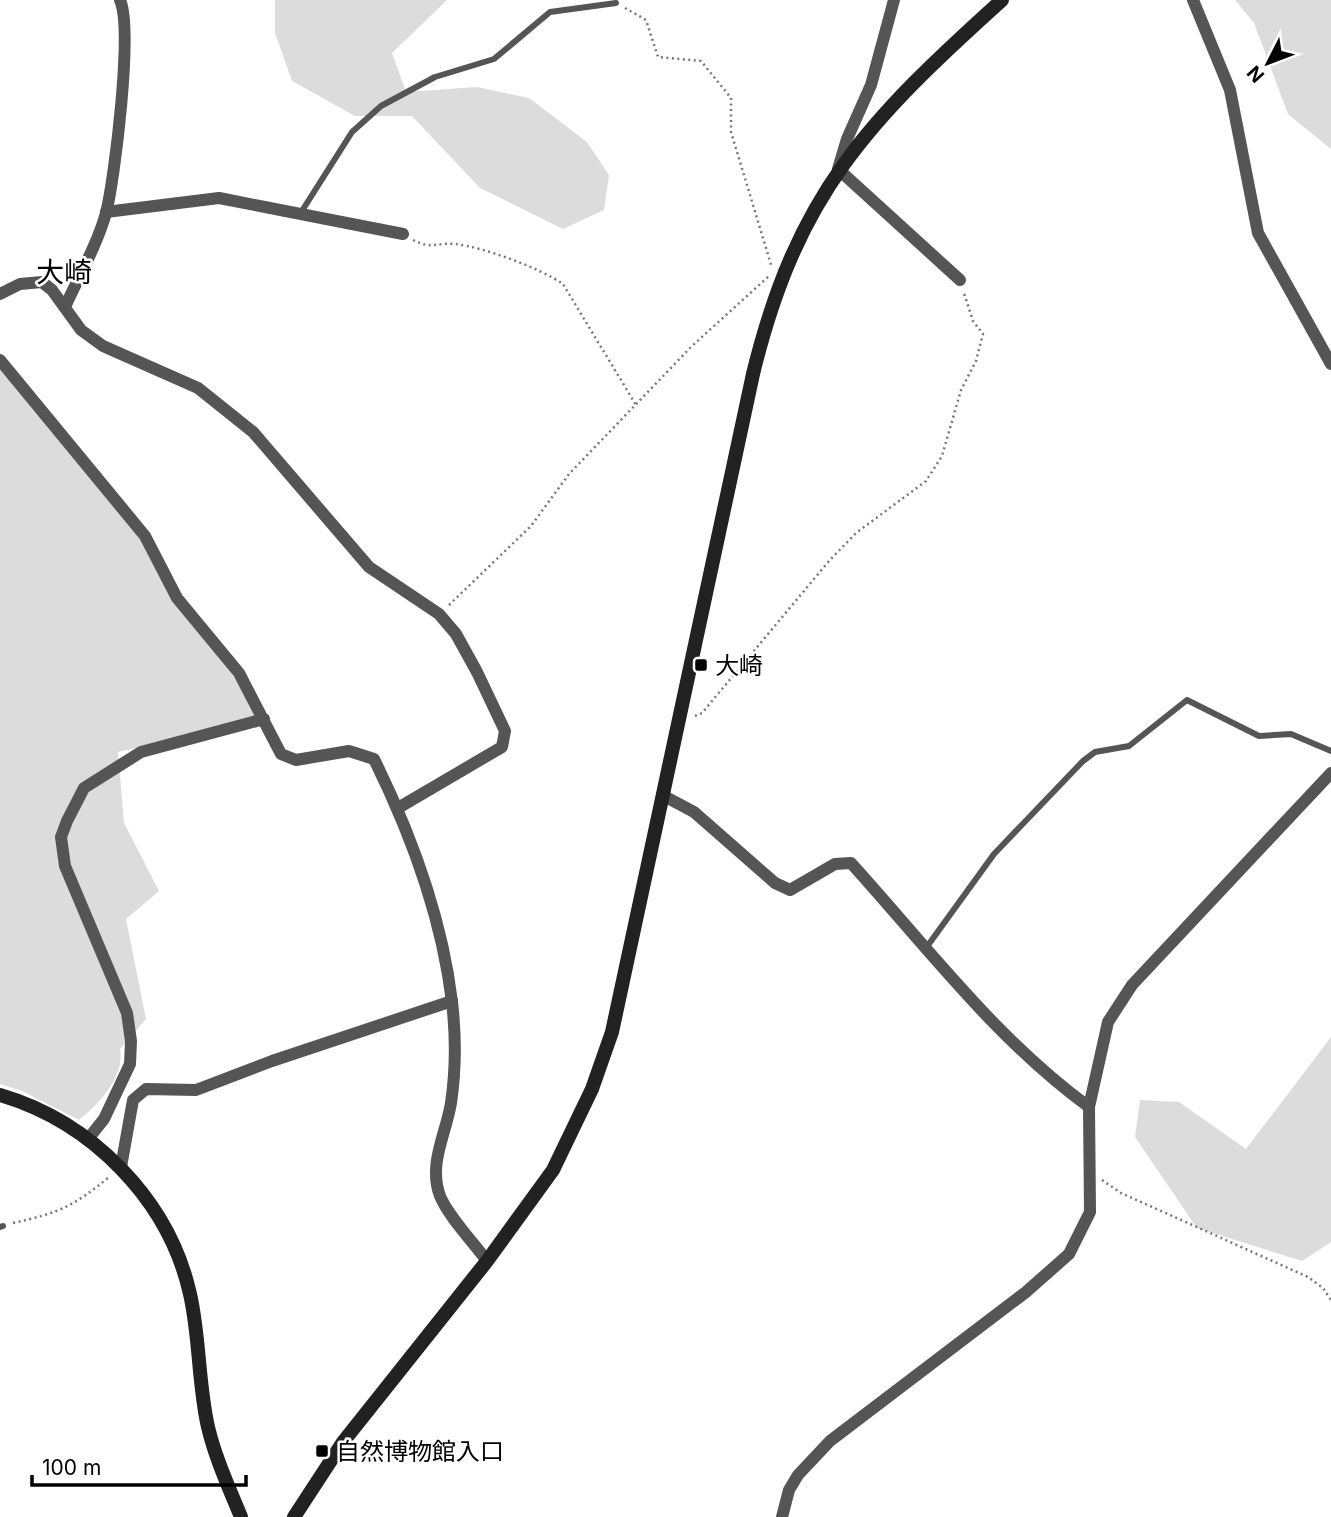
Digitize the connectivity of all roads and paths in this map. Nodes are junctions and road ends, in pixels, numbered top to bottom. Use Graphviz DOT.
graph roads {
  1 [pos="120,0"];
  2 [pos="894,0"];
  3 [pos="1002,0"];
  4 [pos="1193,0"];
  5 [pos="601,2"];
  6 [pos="616,3"];
  7 [pos="838,169"];
  8 [pos="106,212"];
  9 [pos="300,214"];
  10 [pos="402,234"];
  11 [pos="777,275"];
  12 [pos="960,280"];
  13 [pos="0,295"];
  14 [pos="65,307"];
  15 [pos="0,360"];
  16 [pos="1331,364"];
  17 [pos="636,405"];
  18 [pos="439,614"];
  19 [pos="264,719"];
  20 [pos="680,723"];
  21 [pos="1331,751"];
  22 [pos="1331,773"];
  23 [pos="664,796"];
  24 [pos="398,808"];
  25 [pos="926,947"];
  26 [pos="452,1001"];
  27 [pos="0,1095"];
  28 [pos="1089,1107"];
  29 [pos="88,1139"];
  30 [pos="121,1167"];
  31 [pos="1091,1172"];
  32 [pos="1,1226"];
  33 [pos="487,1261"];
  34 [pos="1331,1300"];
  35 [pos="241,1517"];
  36 [pos="294,1517"];
  37 [pos="782,1517"];
  1 -- 8 [label="street"];
  2 -- 7 [label="street"];
  3 -- 7 [label="street"];
  4 -- 16 [label="street"];
  5 -- 6 [label="lane"];
  5 -- 9 [label="lane"];
  6 -- 11 [label="path"];
  7 -- 11 [label="street"];
  7 -- 12 [label="street"];
  8 -- 9 [label="street"];
  8 -- 14 [label="street"];
  9 -- 10 [label="street"];
  10 -- 17 [label="path"];
  11 -- 17 [label="path"];
  11 -- 20 [label="street"];
  12 -- 20 [label="path"];
  13 -- 14 [label="street"];
  14 -- 18 [label="street"];
  15 -- 19 [label="street"];
  17 -- 18 [label="path"];
  18 -- 24 [label="street"];
  19 -- 24 [label="street"];
  19 -- 29 [label="street"];
  20 -- 23 [label="street"];
  21 -- 25 [label="lane"];
  22 -- 28 [label="street"];
  23 -- 25 [label="street"];
  23 -- 33 [label="street"];
  24 -- 26 [label="street"];
  25 -- 28 [label="street"];
  26 -- 30 [label="street"];
  26 -- 33 [label="street"];
  27 -- 29 [label="street"];
  28 -- 31 [label="street"];
  29 -- 30 [label="street"];
  30 -- 32 [label="path"];
  30 -- 35 [label="street"];
  31 -- 34 [label="path"];
  31 -- 37 [label="street"];
  33 -- 36 [label="street"];
}
